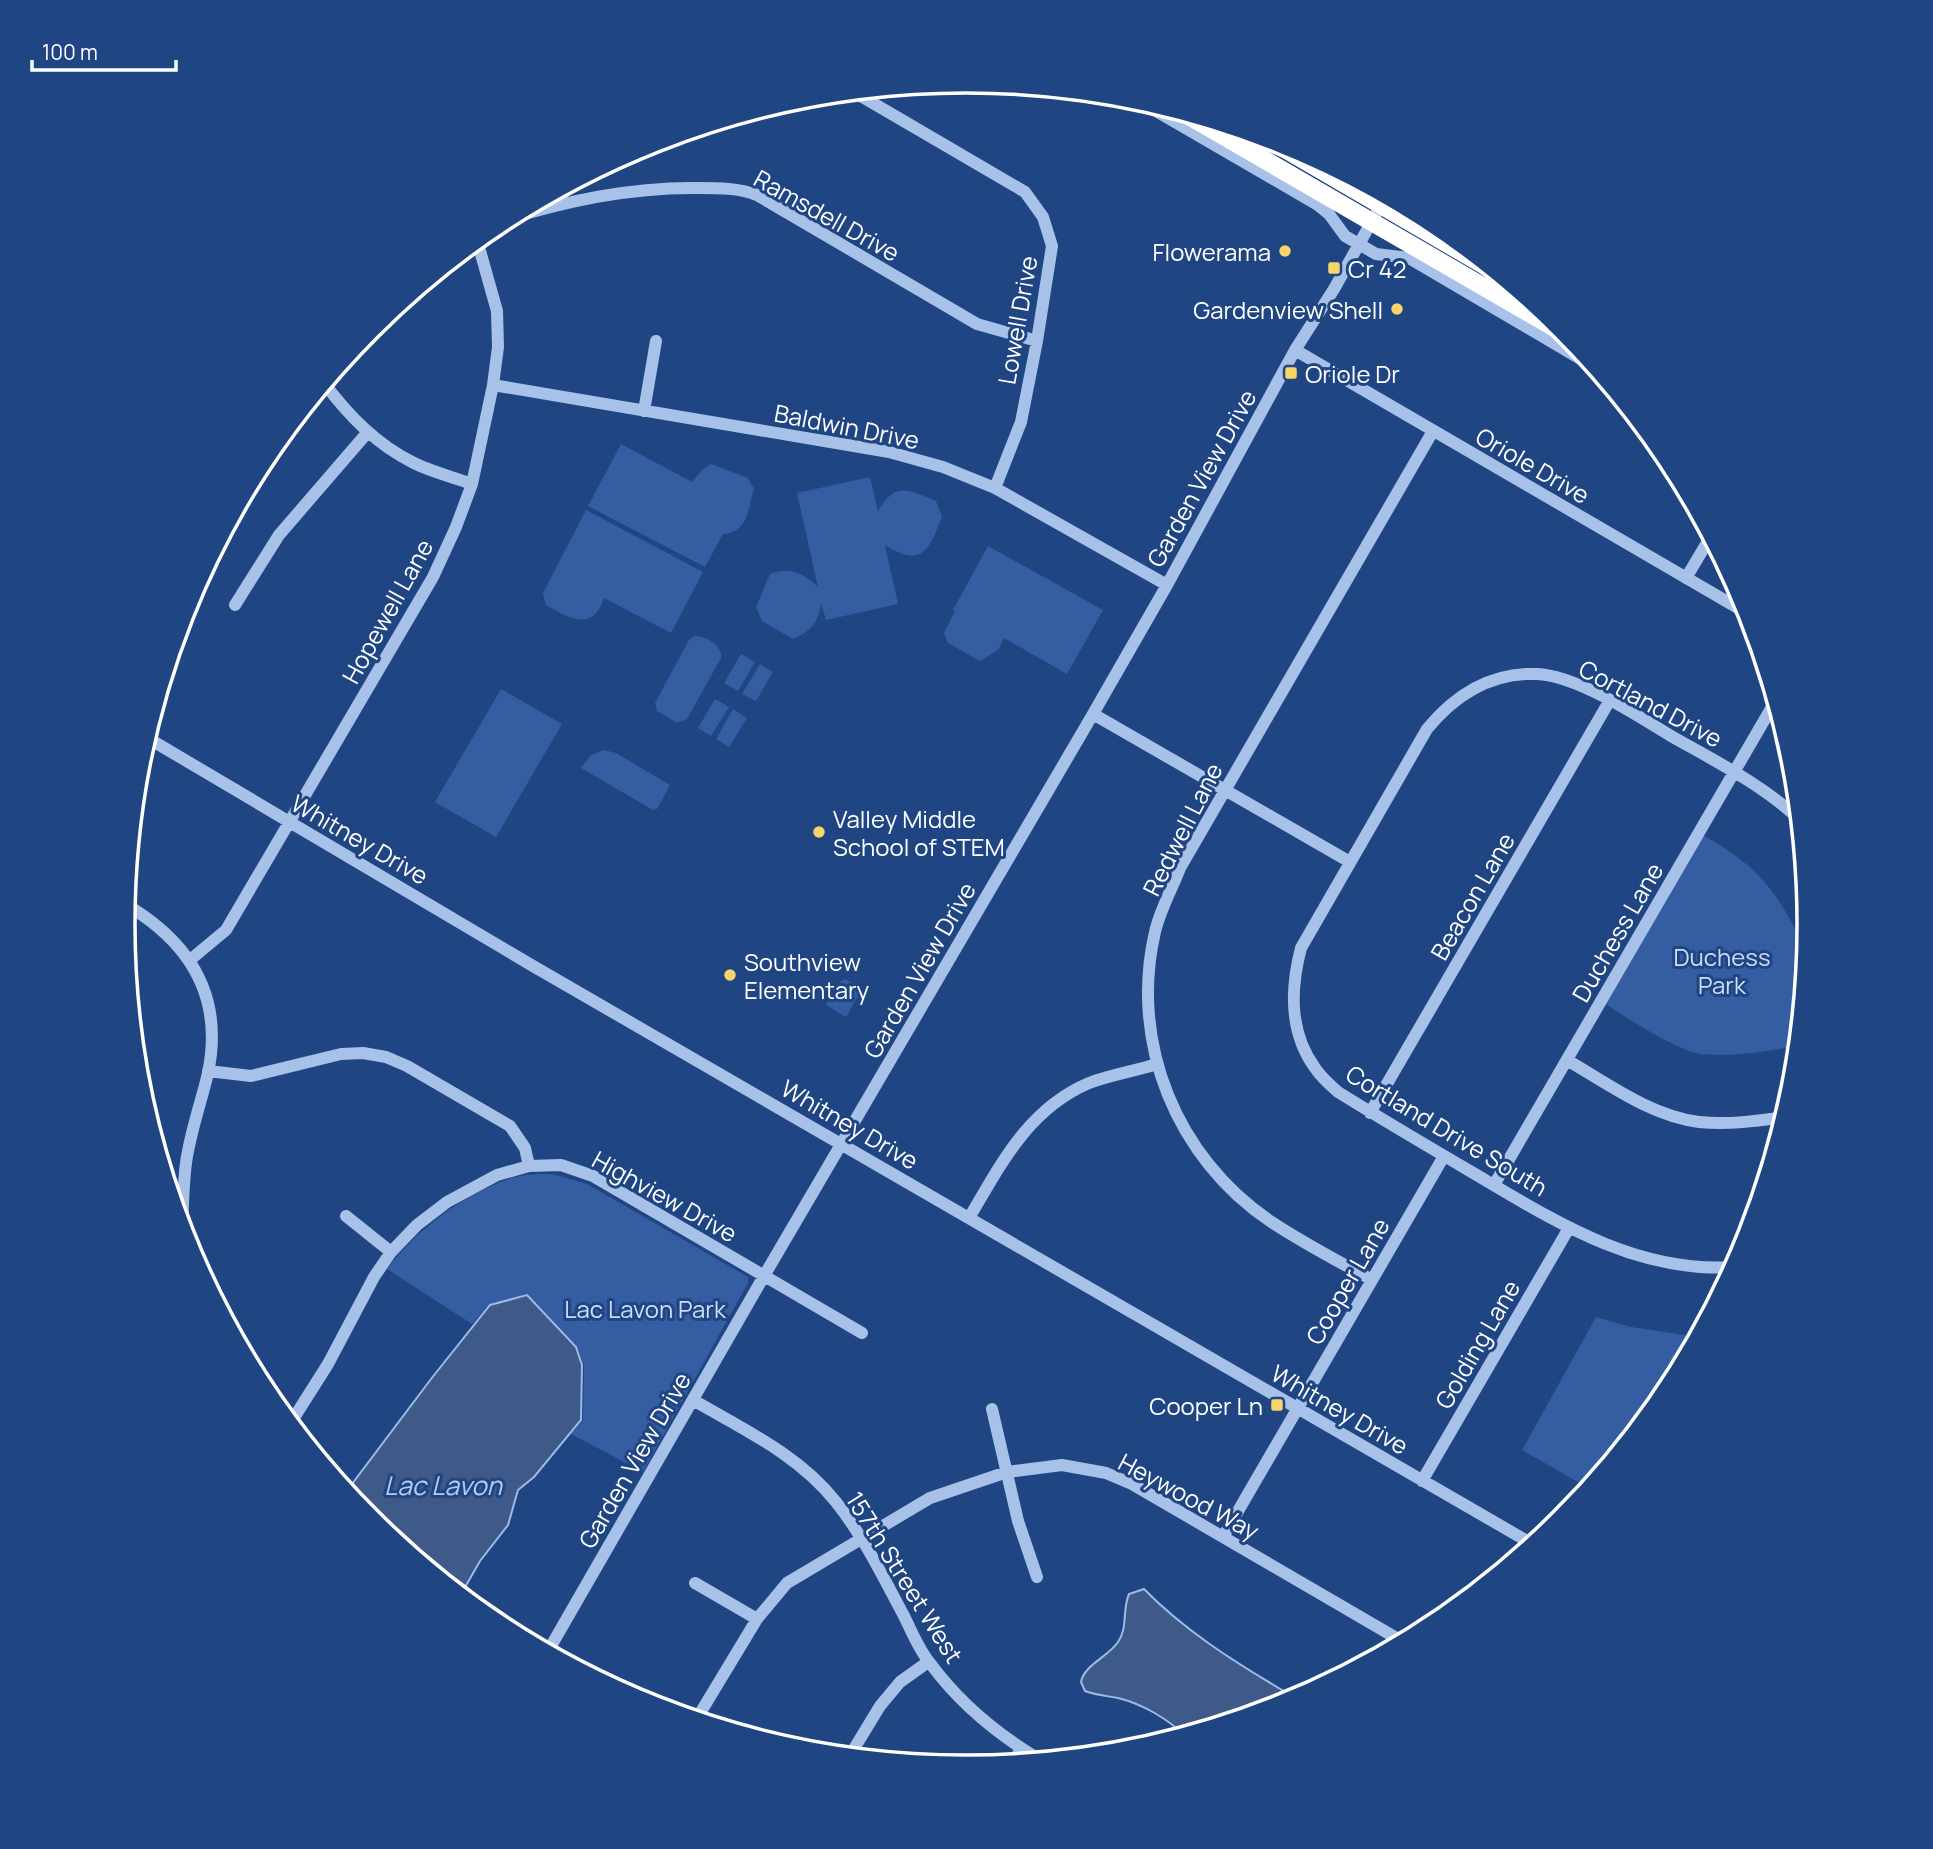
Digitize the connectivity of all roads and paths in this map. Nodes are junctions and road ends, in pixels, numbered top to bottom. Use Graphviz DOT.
graph roads {
  1 [pos="866,99"];
  2 [pos="1168,118"];
  3 [pos="1214,131"];
  4 [pos="1381,204"];
  5 [pos="546,207"];
  6 [pos="1370,222"];
  7 [pos="1359,243"];
  8 [pos="480,251"];
  9 [pos="1533,316"];
  10 [pos="656,341"];
  11 [pos="1037,341"];
  12 [pos="1295,350"];
  13 [pos="1571,353"];
  14 [pos="493,385"];
  15 [pos="330,390"];
  16 [pos="644,411"];
  17 [pos="1433,431"];
  18 [pos="367,433"];
  19 [pos="472,484"];
  20 [pos="995,488"];
  21 [pos="1706,545"];
  22 [pos="1686,578"];
  23 [pos="1167,585"];
  24 [pos="235,605"];
  25 [pos="1735,606"];
  26 [pos="1610,700"];
  27 [pos="1770,710"];
  28 [pos="1093,714"];
  29 [pos="155,743"];
  30 [pos="1734,772"];
  31 [pos="1225,789"];
  32 [pos="1790,811"];
  33 [pos="290,823"];
  34 [pos="1350,862"];
  35 [pos="136,910"];
  36 [pos="190,960"];
  37 [pos="1567,1060"];
  38 [pos="1157,1064"];
  39 [pos="208,1071"];
  40 [pos="1370,1113"];
  41 [pos="1775,1118"];
  42 [pos="841,1144"];
  43 [pos="1444,1156"];
  44 [pos="529,1166"];
  45 [pos="1494,1185"];
  46 [pos="184,1204"];
  47 [pos="346,1216"];
  48 [pos="969,1218"];
  49 [pos="1569,1228"];
  50 [pos="391,1252"];
  51 [pos="1724,1266"];
  52 [pos="764,1276"];
  53 [pos="1372,1280"];
  54 [pos="862,1333"];
  55 [pos="693,1400"];
  56 [pos="1298,1408"];
  57 [pos="992,1409"];
  58 [pos="296,1415"];
  59 [pos="1007,1472"];
  60 [pos="1422,1480"];
  61 [pos="862,1537"];
  62 [pos="1223,1537"];
  63 [pos="1526,1540"];
  64 [pos="1037,1577"];
  65 [pos="695,1583"];
  66 [pos="757,1619"];
  67 [pos="1395,1637"];
  68 [pos="551,1645"];
  69 [pos="928,1662"];
  70 [pos="701,1712"];
  71 [pos="854,1748"];
  72 [pos="1021,1749"];
  73 [pos="1029,1753"];
  74 [pos="1018,1754"];
  1 -- 11 [label="street, Lowell Drive"];
  2 -- 7 [label="street"];
  3 -- 6 [label="highway"];
  4 -- 6 [label="street, Garden View Drive"];
  5 -- 11 [label="street, Ramsdell Drive"];
  6 -- 7 [label="street, Garden View Drive"];
  6 -- 9 [label="highway"];
  7 -- 12 [label="street, Garden View Drive"];
  7 -- 13 [label="street"];
  8 -- 14 [label="street, Hopewell Lane"];
  10 -- 16 [label="street"];
  11 -- 20 [label="street, Lowell Drive"];
  12 -- 17 [label="street, Oriole Drive"];
  12 -- 23 [label="street, Garden View Drive"];
  14 -- 16 [label="street, Baldwin Drive"];
  14 -- 19 [label="street, Hopewell Lane"];
  15 -- 18 [label="street"];
  16 -- 20 [label="street, Baldwin Drive"];
  17 -- 22 [label="street, Oriole Drive"];
  17 -- 31 [label="street, Redwell Lane"];
  18 -- 19 [label="street"];
  18 -- 24 [label="street"];
  19 -- 33 [label="street, Hopewell Lane"];
  20 -- 23 [label="street, Baldwin Drive"];
  21 -- 22 [label="street"];
  22 -- 25 [label="street, Oriole Drive"];
  23 -- 28 [label="street, Garden View Drive"];
  26 -- 30 [label="street, Cortland Drive"];
  26 -- 34 [label="street, Cortland Drive"];
  26 -- 40 [label="street, Beacon Lane"];
  27 -- 30 [label="street, Duchess Lane"];
  28 -- 31 [label="street"];
  28 -- 42 [label="street, Garden View Drive"];
  29 -- 33 [label="street, Whitney Drive"];
  30 -- 32 [label="street, Cortland Drive"];
  30 -- 37 [label="street, Duchess Lane"];
  31 -- 34 [label="street"];
  31 -- 38 [label="street, Redwell Lane"];
  33 -- 36 [label="street, Hopewell Lane"];
  33 -- 42 [label="street, Whitney Drive"];
  34 -- 40 [label="street, Cortland Drive South"];
  35 -- 36 [label="street"];
  36 -- 39 [label="street"];
  37 -- 41 [label="street"];
  37 -- 45 [label="street, Duchess Lane"];
  38 -- 48 [label="street"];
  38 -- 53 [label="street, Redwell Lane"];
  39 -- 44 [label="street"];
  39 -- 46 [label="street"];
  40 -- 43 [label="street, Cortland Drive South"];
  42 -- 48 [label="street, Whitney Drive"];
  42 -- 52 [label="street, Garden View Drive"];
  43 -- 45 [label="street, Cortland Drive South"];
  43 -- 53 [label="street, Cooper Lane"];
  44 -- 50 [label="street, Highview Drive"];
  44 -- 52 [label="street, Highview Drive"];
  45 -- 49 [label="street, Cortland Drive South"];
  47 -- 50 [label="street"];
  48 -- 56 [label="street, Whitney Drive"];
  49 -- 51 [label="street, Cortland Drive South"];
  49 -- 60 [label="street, Golding Lane"];
  50 -- 58 [label="street, Highview Drive"];
  52 -- 54 [label="street, Highview Drive"];
  52 -- 55 [label="street, Garden View Drive"];
  53 -- 56 [label="street, Cooper Lane"];
  55 -- 61 [label="street, 157th Street West"];
  55 -- 68 [label="street, Garden View Drive"];
  56 -- 60 [label="street, Whitney Drive"];
  56 -- 62 [label="street, Cooper Lane"];
  57 -- 59 [label="street"];
  59 -- 61 [label="street, Heywood Way"];
  59 -- 62 [label="street, Heywood Way"];
  59 -- 64 [label="street"];
  60 -- 63 [label="street, Whitney Drive"];
  61 -- 66 [label="street, Heywood Way"];
  61 -- 69 [label="street, 157th Street West"];
  62 -- 67 [label="street, Heywood Way"];
  65 -- 66 [label="street"];
  66 -- 70 [label="street, Heywood Way"];
  69 -- 71 [label="street"];
  69 -- 72 [label="street, 157th Street West"];
  72 -- 73 [label="street, 157th Street West"];
  72 -- 74 [label="street"];
}
